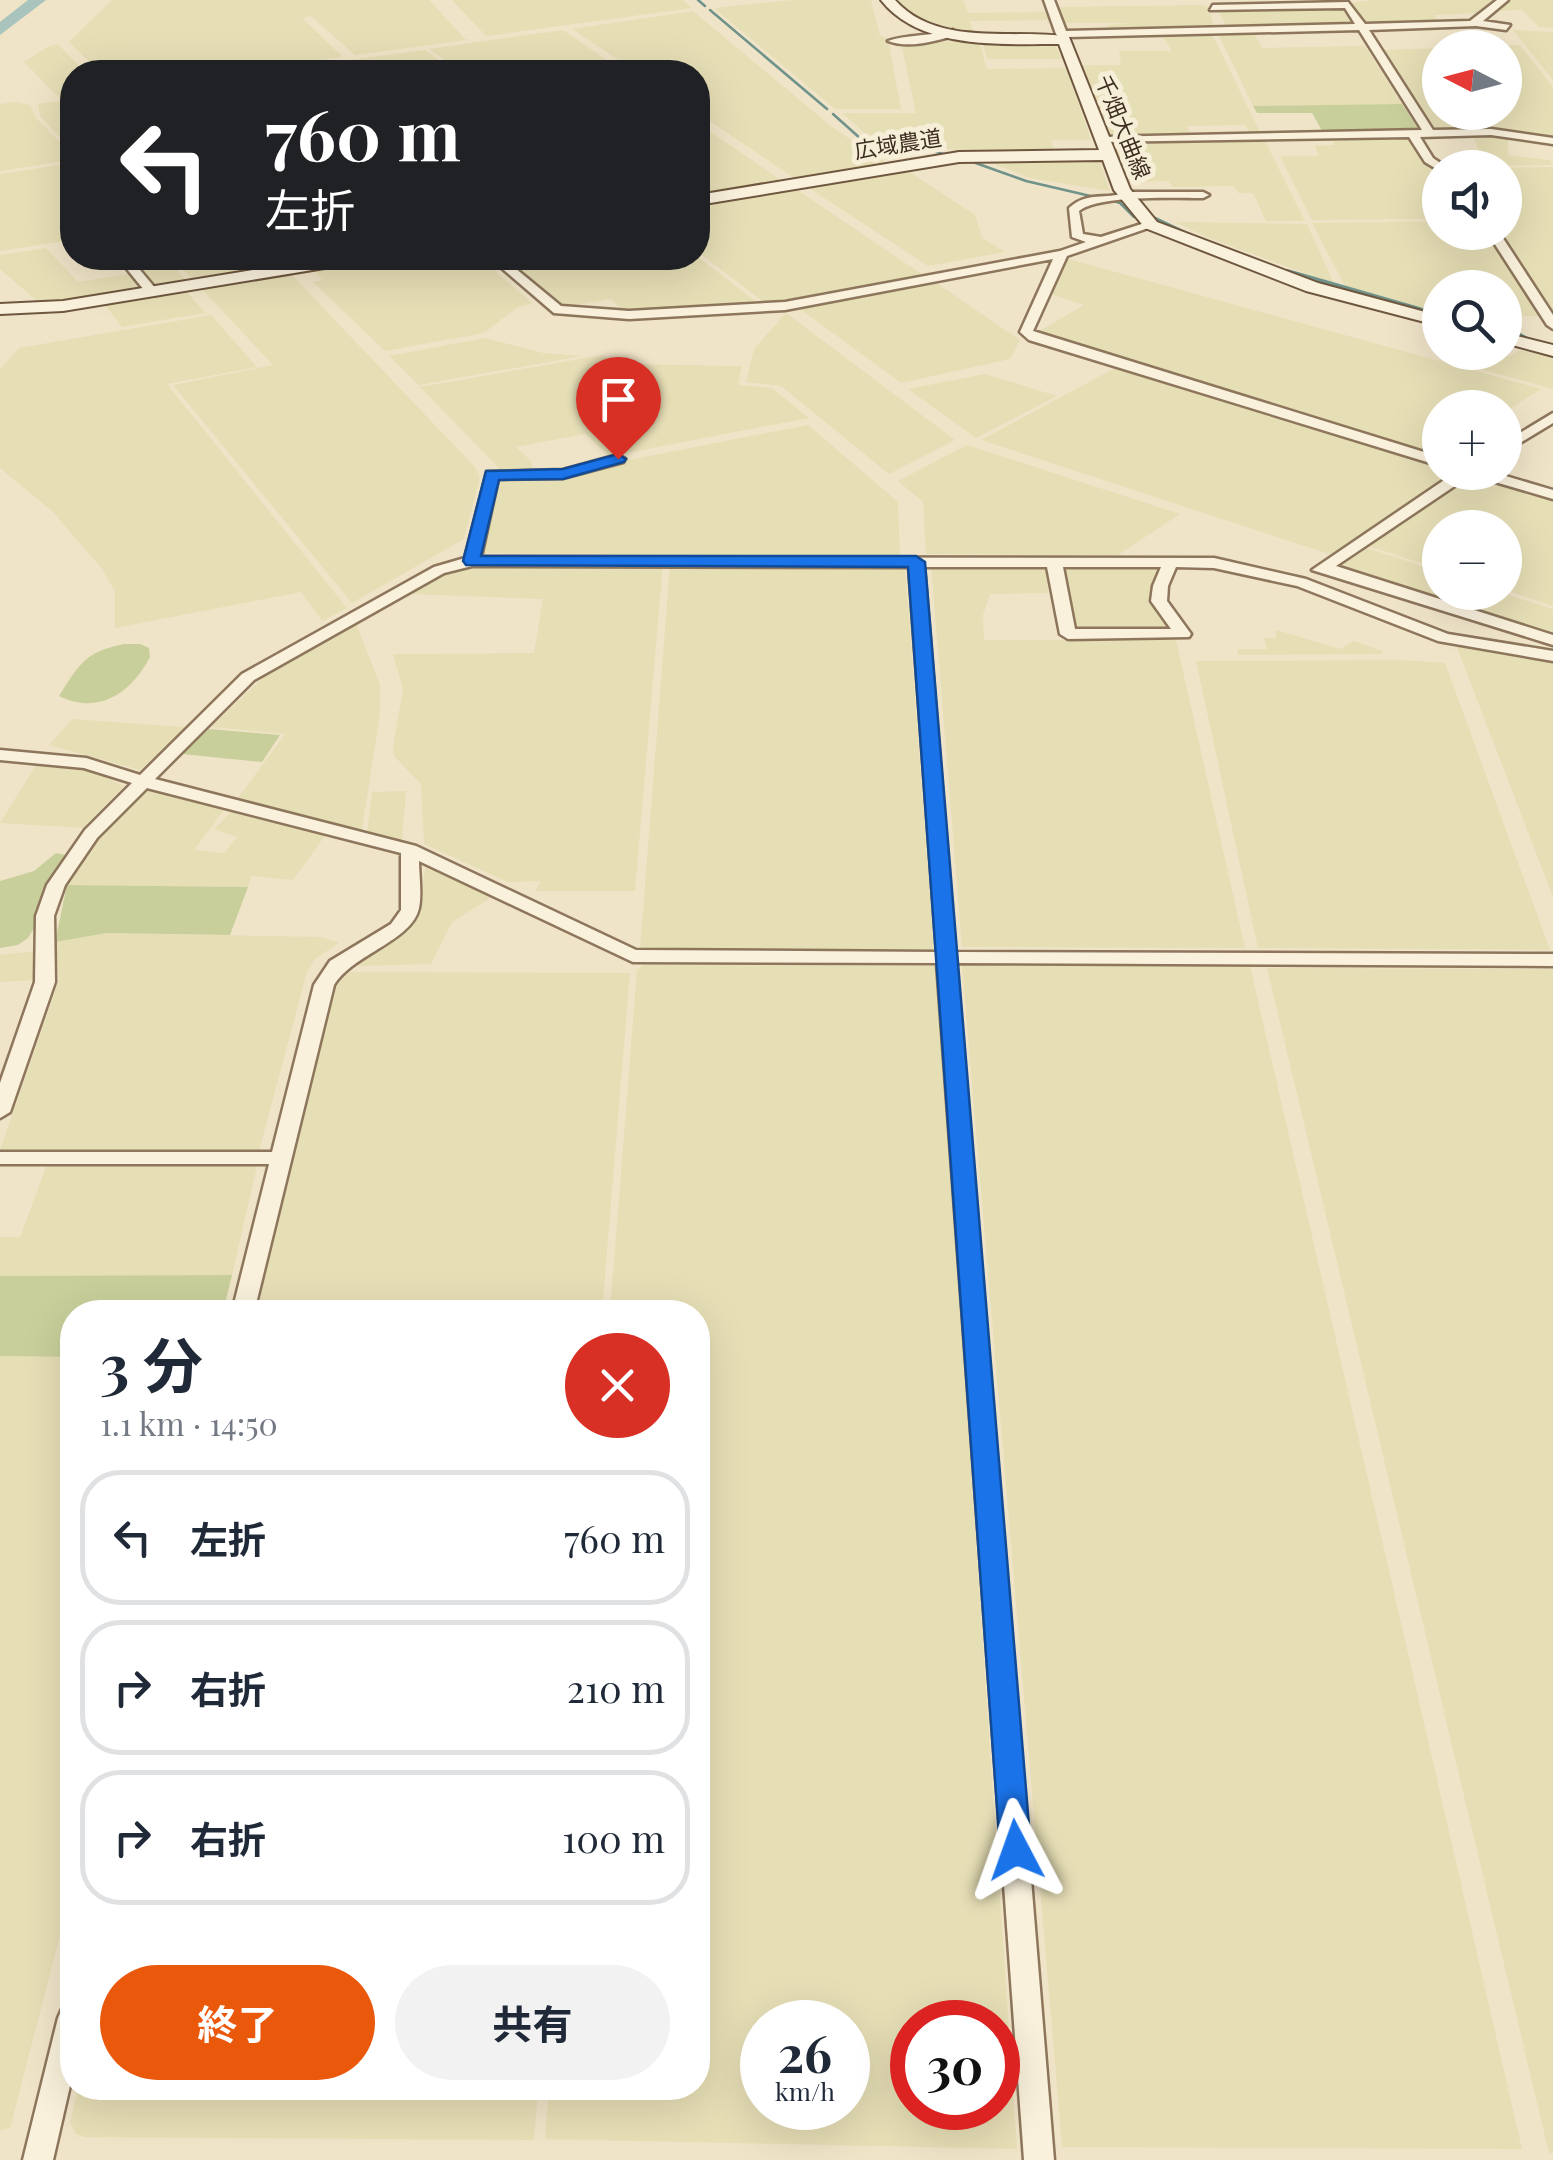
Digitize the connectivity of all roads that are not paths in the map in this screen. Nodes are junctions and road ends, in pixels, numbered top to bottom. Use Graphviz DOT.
graph roads {
  1 [pos="888,0"];
  2 [pos="1049,0"];
  3 [pos="1503,0"];
  4 [pos="1210,4"];
  5 [pos="1474,24"];
  6 [pos="1361,27"];
  7 [pos="1506,27"];
  8 [pos="1224,30"];
  9 [pos="953,33"];
  10 [pos="1062,37"];
  11 [pos="893,41"];
  12 [pos="1429,133"];
  13 [pos="1412,134"];
  14 [pos="1553,140"];
  15 [pos="1104,148"];
  16 [pos="1422,150"];
  17 [pos="1203,195"];
  18 [pos="1122,197"];
  19 [pos="710,198"];
  20 [pos="1151,225"];
  21 [pos="1103,241"];
  22 [pos="1505,250"];
  23 [pos="1062,254"];
  24 [pos="134,270"];
  25 [pos="283,270"];
  26 [pos="510,270"];
  27 [pos="152,292"];
  28 [pos="3,308"];
  29 [pos="1422,316"];
  30 [pos="1553,325"];
  31 [pos="1522,342"];
  32 [pos="1553,350"];
  33 [pos="1553,417"];
  34 [pos="1522,437"];
  35 [pos="1422,456"];
  36 [pos="618,459"];
  37 [pos="1522,486"];
  38 [pos="1439,490"];
  39 [pos="1553,496"];
  40 [pos="472,561"];
  41 [pos="916,562"];
  42 [pos="1054,562"];
  43 [pos="1170,563"];
  44 [pos="1324,566"];
  45 [pos="1302,582"];
  46 [pos="1553,640"];
  47 [pos="1553,656"];
  48 [pos="0,755"];
  49 [pos="142,781"];
  50 [pos="410,850"];
  51 [pos="950,958"];
  52 [pos="1553,960"];
  53 [pos="0,1112"];
  54 [pos="0,1158"];
  55 [pos="281,1158"];
  56 [pos="246,1300"];
  57 [pos="60,2068"];
  58 [pos="38,2160"];
  59 [pos="1039,2160"];
  1 -- 9 [label="main road"];
  2 -- 10 [label="street"];
  3 -- 5 [label="street"];
  4 -- 6 [label="street"];
  4 -- 8 [label="street"];
  5 -- 6 [label="street"];
  5 -- 7 [label="street"];
  6 -- 8 [label="street"];
  6 -- 12 [label="street"];
  8 -- 10 [label="street"];
  9 -- 10 [label="main road"];
  9 -- 11 [label="street"];
  10 -- 15 [label="main road, 千畑大曲線"];
  12 -- 13 [label="street"];
  12 -- 14 [label="street"];
  13 -- 15 [label="street"];
  13 -- 16 [label="street"];
  15 -- 18 [label="main road, 千畑大曲線"];
  15 -- 19 [label="main road, 広域農道"];
  17 -- 18 [label="street"];
  18 -- 20 [label="main road, 千畑大曲線"];
  18 -- 21 [label="street"];
  20 -- 21 [label="street"];
  20 -- 29 [label="main road, 千畑大曲線"];
  21 -- 23 [label="street"];
  22 -- 30 [label="street"];
  23 -- 26 [label="street"];
  23 -- 35 [label="street"];
  24 -- 27 [label="street"];
  25 -- 27 [label="main road"];
  27 -- 28 [label="main road"];
  31 -- 32 [label="main road"];
  33 -- 34 [label="street"];
  36 -- 40 [label="street"];
  37 -- 39 [label="street"];
  38 -- 44 [label="street"];
  40 -- 41 [label="street"];
  40 -- 49 [label="street"];
  41 -- 42 [label="street"];
  41 -- 51 [label="street"];
  42 -- 43 [label="street"];
  42 -- 43 [label="street"];
  43 -- 45 [label="street"];
  44 -- 45 [label="street"];
  44 -- 46 [label="street"];
  45 -- 47 [label="street"];
  48 -- 49 [label="street"];
  49 -- 50 [label="street"];
  49 -- 53 [label="street"];
  50 -- 51 [label="street"];
  50 -- 55 [label="street"];
  51 -- 52 [label="street"];
  51 -- 59 [label="street"];
  54 -- 55 [label="street"];
  55 -- 56 [label="street"];
  57 -- 58 [label="street"];
}
